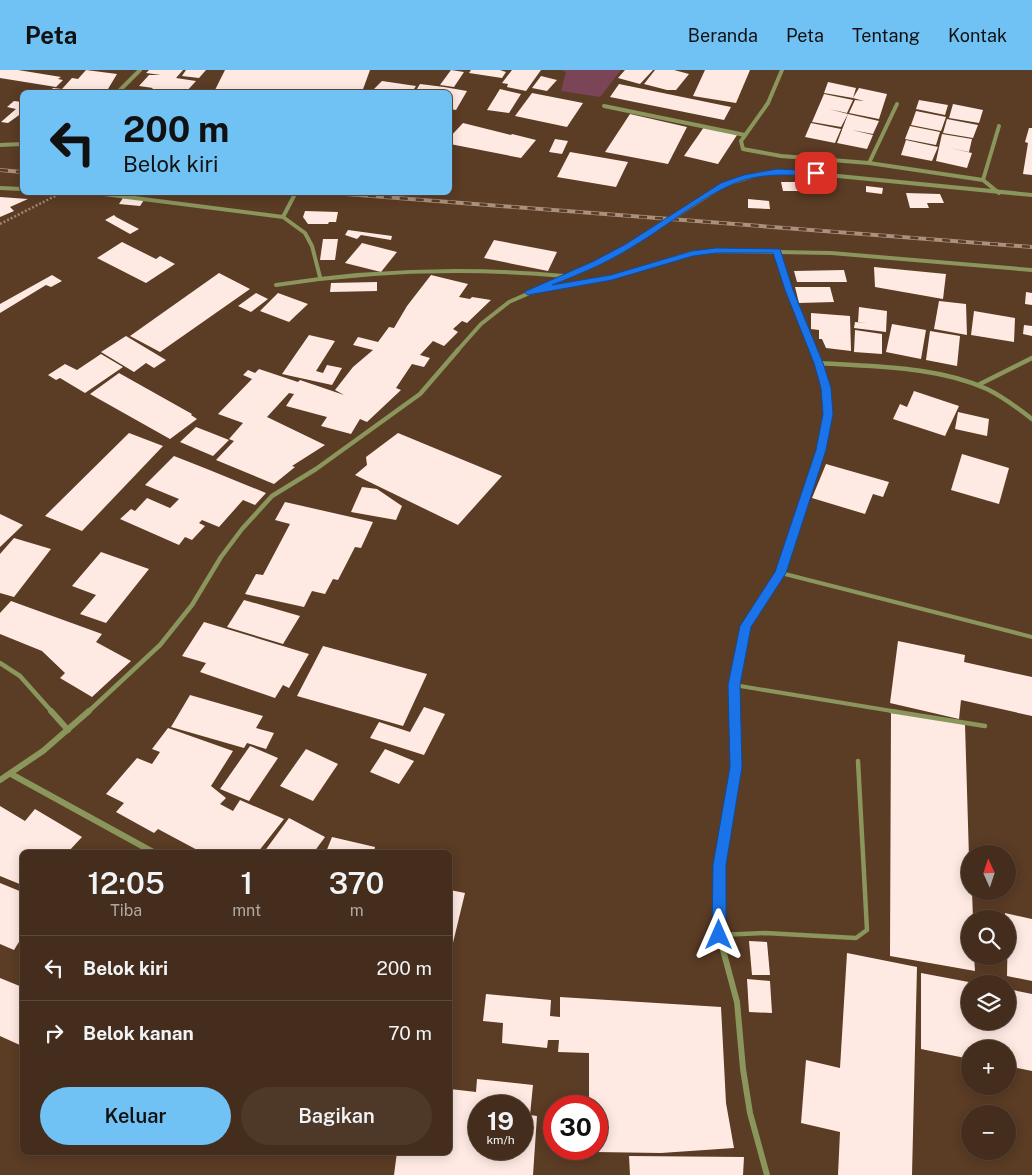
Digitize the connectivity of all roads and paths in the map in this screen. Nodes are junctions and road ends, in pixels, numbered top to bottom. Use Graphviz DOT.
graph roads {
  1 [pos="140,70"];
  2 [pos="782,70"];
  3 [pos="120,90"];
  4 [pos="897,104"];
  5 [pos="604,106"];
  6 [pos="999,126"];
  7 [pos="745,136"];
  8 [pos="20,144"];
  9 [pos="0,145"];
  10 [pos="870,163"];
  11 [pos="983,180"];
  12 [pos="0,188"];
  13 [pos="20,189"];
  14 [pos="999,192"];
  15 [pos="57,195"];
  16 [pos="117,195"];
  17 [pos="294,195"];
  18 [pos="1032,195"];
  19 [pos="283,217"];
  20 [pos="0,224"];
  21 [pos="776,251"];
  22 [pos="1032,270"];
  23 [pos="567,276"];
  24 [pos="320,277"];
  25 [pos="276,285"];
  26 [pos="528,292"];
  27 [pos="1032,358"];
  28 [pos="819,363"];
  29 [pos="978,386"];
  30 [pos="1032,419"];
  31 [pos="780,573"];
  32 [pos="1032,637"];
  33 [pos="0,663"];
  34 [pos="734,685"];
  35 [pos="985,726"];
  36 [pos="68,730"];
  37 [pos="858,761"];
  38 [pos="11,774"];
  39 [pos="0,780"];
  40 [pos="149,850"];
  41 [pos="719,935"];
  42 [pos="767,1175"];
  1 -- 3 [label="street"];
  2 -- 7 [label="street"];
  4 -- 10 [label="street"];
  5 -- 7 [label="street"];
  6 -- 11 [label="street"];
  7 -- 10 [label="street"];
  8 -- 9 [label="street"];
  10 -- 11 [label="street"];
  11 -- 14 [label="street"];
  12 -- 13 [label="street"];
  14 -- 18 [label="street"];
  14 -- 23 [label="street, bridge"];
  15 -- 20 [label="path"];
  16 -- 19 [label="street"];
  17 -- 19 [label="street"];
  19 -- 24 [label="street"];
  21 -- 22 [label="street"];
  21 -- 26 [label="street"];
  21 -- 28 [label="street"];
  23 -- 24 [label="street"];
  23 -- 26 [label="street"];
  24 -- 25 [label="street"];
  26 -- 36 [label="street"];
  27 -- 29 [label="street"];
  28 -- 29 [label="street"];
  28 -- 31 [label="street"];
  29 -- 30 [label="street"];
  31 -- 32 [label="lane"];
  31 -- 34 [label="street"];
  33 -- 36 [label="street"];
  34 -- 35 [label="lane"];
  34 -- 41 [label="street"];
  36 -- 38 [label="street"];
  37 -- 41 [label="lane"];
  38 -- 39 [label="street"];
  38 -- 40 [label="street"];
  41 -- 42 [label="street"];
}
